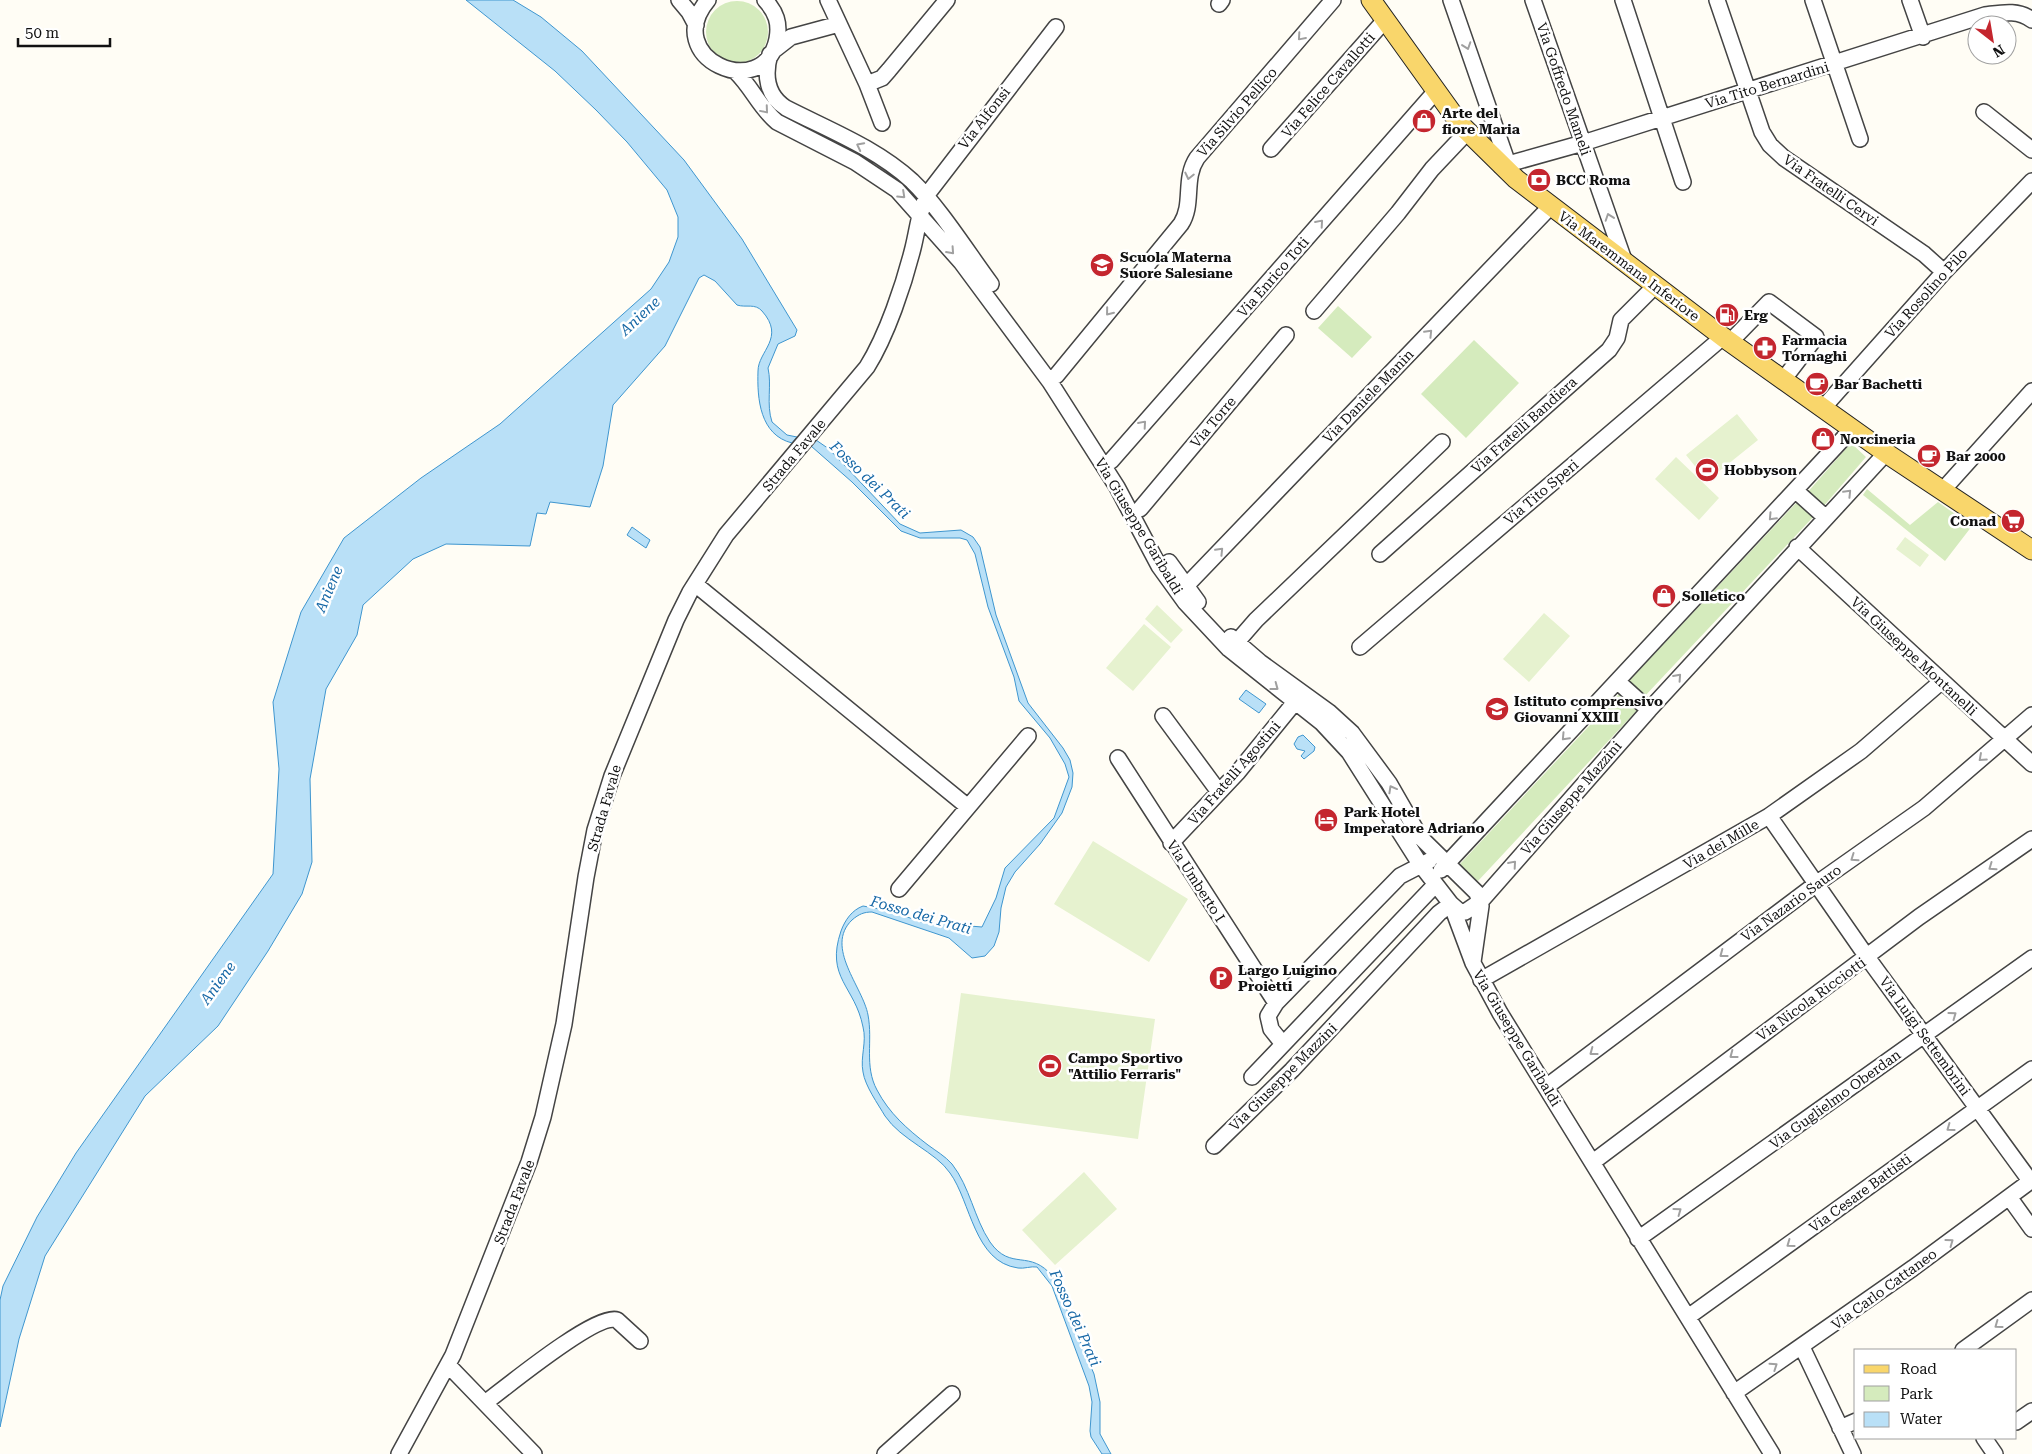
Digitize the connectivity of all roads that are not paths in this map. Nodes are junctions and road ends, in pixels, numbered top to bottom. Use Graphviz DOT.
graph roads {
  1 [pos="680,0"];
  2 [pos="708,0"];
  3 [pos="765,0"];
  4 [pos="947,0"];
  5 [pos="1333,0"];
  6 [pos="1371,0"];
  7 [pos="1451,0"];
  8 [pos="1533,0"];
  9 [pos="1623,0"];
  10 [pos="1717,0"];
  11 [pos="1813,0"];
  12 [pos="1910,0"];
  13 [pos="833,3"];
  14 [pos="2008,6"];
  15 [pos="1385,20"];
  16 [pos="2032,20"];
  17 [pos="778,21"];
  18 [pos="839,24"];
  19 [pos="696,25"];
  20 [pos="1056,27"];
  21 [pos="796,35"];
  22 [pos="1923,37"];
  23 [pos="772,52"];
  24 [pos="1836,63"];
  25 [pos="735,71"];
  26 [pos="867,84"];
  27 [pos="1747,90"];
  28 [pos="1435,92"];
  29 [pos="1984,112"];
  30 [pos="1663,117"];
  31 [pos="882,123"];
  32 [pos="1467,132"];
  33 [pos="1860,139"];
  34 [pos="1583,143"];
  35 [pos="1272,150"];
  36 [pos="2032,150"];
  37 [pos="1504,165"];
  38 [pos="2032,181"];
  39 [pos="1683,182"];
  40 [pos="926,197"];
  41 [pos="1551,206"];
  42 [pos="919,214"];
  43 [pos="1625,263"];
  44 [pos="1944,272"];
  45 [pos="1654,286"];
  46 [pos="1314,311"];
  47 [pos="1286,335"];
  48 [pos="1726,340"];
  49 [pos="1056,376"];
  50 [pos="1783,380"];
  51 [pos="2032,391"];
  52 [pos="1823,408"];
  53 [pos="1852,429"];
  54 [pos="1442,442"];
  55 [pos="1886,453"];
  56 [pos="1111,461"];
  57 [pos="1942,490"];
  58 [pos="1796,491"];
  59 [pos="1140,509"];
  60 [pos="1825,517"];
  61 [pos="1797,547"];
  62 [pos="2030,547"];
  63 [pos="1380,554"];
  64 [pos="695,584"];
  65 [pos="1186,586"];
  66 [pos="1236,643"];
  67 [pos="1360,647"];
  68 [pos="1617,681"];
  69 [pos="1942,681"];
  70 [pos="1295,702"];
  71 [pos="1649,710"];
  72 [pos="2032,715"];
  73 [pos="1163,716"];
  74 [pos="1028,736"];
  75 [pos="2004,738"];
  76 [pos="1118,758"];
  77 [pos="2032,764"];
  78 [pos="1219,792"];
  79 [pos="968,807"];
  80 [pos="1768,816"];
  81 [pos="2032,839"];
  82 [pos="1171,843"];
  83 [pos="1443,861"];
  84 [pos="1420,864"];
  85 [pos="1433,882"];
  86 [pos="1816,884"];
  87 [pos="899,889"];
  88 [pos="1481,901"];
  89 [pos="1451,904"];
  90 [pos="1867,957"];
  91 [pos="2032,958"];
  92 [pos="1473,963"];
  93 [pos="1482,980"];
  94 [pos="1276,1003"];
  95 [pos="1925,1035"];
  96 [pos="1283,1044"];
  97 [pos="2032,1069"];
  98 [pos="1252,1077"];
  99 [pos="1546,1087"];
  100 [pos="1978,1108"];
  101 [pos="1214,1146"];
  102 [pos="1593,1162"];
  103 [pos="2031,1181"];
  104 [pos="2009,1197"];
  105 [pos="2032,1229"];
  106 [pos="1638,1239"];
  107 [pos="2032,1300"];
  108 [pos="1688,1318"];
  109 [pos="640,1341"];
  110 [pos="1802,1347"];
  111 [pos="1964,1349"];
  112 [pos="448,1365"];
  113 [pos="1734,1393"];
  114 [pos="952,1394"];
  115 [pos="485,1403"];
  116 [pos="2032,1411"];
  117 [pos="2017,1421"];
  118 [pos="1854,1422"];
  119 [pos="1840,1428"];
  120 [pos="399,1454"];
  121 [pos="534,1454"];
  122 [pos="885,1454"];
  123 [pos="1772,1454"];
  124 [pos="1852,1454"];
  1 -- 19 [label="street"];
  2 -- 19 [label="street"];
  3 -- 17 [label="street"];
  4 -- 26 [label="street"];
  5 -- 49 [label="street, Via Silvio Pellico, one-way"];
  6 -- 15 [label="main road, Via Maremmana Inferiore"];
  7 -- 37 [label="street, one-way"];
  8 -- 34 [label="street, Via Goffredo Mameli"];
  9 -- 30 [label="street"];
  10 -- 27 [label="street, Via Fratelli Cervi"];
  11 -- 24 [label="street"];
  12 -- 22 [label="street"];
  13 -- 18 [label="street"];
  14 -- 16 [label="street, Via Tito Bernardini"];
  14 -- 22 [label="street, Via Tito Bernardini"];
  15 -- 28 [label="main road, Via Maremmana Inferiore"];
  15 -- 35 [label="street, Via Felice Cavallotti"];
  17 -- 21 [label="street"];
  17 -- 23 [label="street, Via Giuseppe Garibaldi"];
  18 -- 21 [label="street"];
  18 -- 26 [label="street"];
  19 -- 25 [label="street"];
  20 -- 40 [label="street, Via Alfonsi"];
  21 -- 23 [label="street"];
  22 -- 24 [label="street, Via Tito Bernardini"];
  23 -- 25 [label="street"];
  40 -- 23 [label="street, Via Giuseppe Garibaldi, one-way"];
  24 -- 27 [label="street, Via Tito Bernardini"];
  24 -- 33 [label="street"];
  25 -- 42 [label="street, Via Giuseppe Garibaldi, one-way"];
  26 -- 31 [label="street"];
  27 -- 30 [label="street, Via Tito Bernardini"];
  27 -- 44 [label="street, Via Fratelli Cervi"];
  28 -- 32 [label="main road, Via Maremmana Inferiore"];
  56 -- 28 [label="street, Via Enrico Toti, one-way"];
  29 -- 36 [label="street"];
  30 -- 34 [label="street, Via Tito Bernardini"];
  30 -- 39 [label="street"];
  32 -- 37 [label="main road, Via Maremmana Inferiore"];
  32 -- 46 [label="street"];
  34 -- 37 [label="street, Via Tito Bernardini"];
  43 -- 34 [label="street, Via Goffredo Mameli, one-way"];
  37 -- 41 [label="main road, Via Maremmana Inferiore"];
  38 -- 44 [label="street, Via Rosolino Pilo"];
  40 -- 42 [label="street, Via Alfonsi"];
  40 -- 49 [label="street, Via Giuseppe Garibaldi"];
  41 -- 43 [label="main road, Via Maremmana Inferiore"];
  65 -- 41 [label="street, Via Daniele Manin, one-way"];
  42 -- 64 [label="street, Strada Favale"];
  42 -- 70 [label="street, Via Giuseppe Garibaldi, one-way"];
  43 -- 45 [label="main road, Via Maremmana Inferiore"];
  44 -- 52 [label="street, Via Rosolino Pilo"];
  45 -- 48 [label="main road, Via Maremmana Inferiore"];
  45 -- 63 [label="street, Via Fratelli Bandiera"];
  47 -- 59 [label="street, Via Torre"];
  48 -- 50 [label="main road, Via Maremmana Inferiore"];
  48 -- 50 [label="street, Via Tito Speri"];
  48 -- 67 [label="street, Via Tito Speri"];
  49 -- 56 [label="street, Via Giuseppe Garibaldi"];
  50 -- 52 [label="main road, Via Maremmana Inferiore"];
  51 -- 57 [label="street"];
  52 -- 53 [label="main road, Via Maremmana Inferiore"];
  53 -- 55 [label="main road, Via Maremmana Inferiore"];
  53 -- 58 [label="street"];
  54 -- 66 [label="street"];
  55 -- 57 [label="main road, Via Maremmana Inferiore"];
  60 -- 55 [label="street, Via Giuseppe Mazzini, one-way"];
  56 -- 59 [label="street, Via Giuseppe Garibaldi"];
  57 -- 62 [label="main road, Via Maremmana Inferiore"];
  58 -- 60 [label="street"];
  58 -- 68 [label="street, one-way"];
  59 -- 65 [label="street, Via Giuseppe Garibaldi"];
  60 -- 61 [label="street, Via Giuseppe Mazzini"];
  61 -- 69 [label="street, Via Giuseppe Montanelli"];
  71 -- 61 [label="street, Via Giuseppe Mazzini, one-way"];
  64 -- 79 [label="street"];
  64 -- 112 [label="street, Strada Favale"];
  65 -- 66 [label="street, Via Giuseppe Garibaldi"];
  83 -- 66 [label="street, Via Giuseppe Garibaldi, one-way"];
  68 -- 71 [label="street"];
  68 -- 83 [label="street, one-way"];
  69 -- 75 [label="street, Via Giuseppe Montanelli"];
  69 -- 80 [label="street, Via dei Mille"];
  70 -- 78 [label="street, Via Fratelli Agostini"];
  70 -- 84 [label="street, Via Giuseppe Garibaldi"];
  88 -- 71 [label="street, Via Giuseppe Mazzini, one-way"];
  72 -- 75 [label="street, Via Nazario Sauro"];
  73 -- 78 [label="street"];
  74 -- 79 [label="street"];
  75 -- 77 [label="street, Via Giuseppe Montanelli"];
  75 -- 86 [label="street, Via Nazario Sauro, one-way"];
  76 -- 82 [label="street, Via Umberto I"];
  78 -- 82 [label="street, Via Fratelli Agostini"];
  79 -- 87 [label="street"];
  80 -- 86 [label="street, Via Luigi Settembrini"];
  80 -- 93 [label="street, Via dei Mille"];
  81 -- 90 [label="street, Via Nicola Ricciotti, one-way"];
  82 -- 94 [label="street, Via Umberto I"];
  83 -- 84 [label="street"];
  83 -- 85 [label="street"];
  83 -- 88 [label="street"];
  84 -- 85 [label="street, Via Giuseppe Garibaldi"];
  84 -- 94 [label="street"];
  85 -- 89 [label="street, Via Giuseppe Garibaldi"];
  85 -- 96 [label="street"];
  86 -- 90 [label="street, Via Luigi Settembrini"];
  86 -- 99 [label="street, Via Nazario Sauro, one-way"];
  88 -- 89 [label="street, Via Giuseppe Mazzini"];
  88 -- 92 [label="street"];
  89 -- 92 [label="street, Via Giuseppe Garibaldi"];
  89 -- 101 [label="street, Via Giuseppe Mazzini"];
  90 -- 95 [label="street, Via Luigi Settembrini"];
  90 -- 102 [label="street, Via Nicola Ricciotti, one-way"];
  95 -- 91 [label="street, Via Guglielmo Oberdan, one-way"];
  92 -- 93 [label="street, Via Giuseppe Garibaldi"];
  93 -- 99 [label="street, Via Giuseppe Garibaldi"];
  94 -- 96 [label="street"];
  95 -- 100 [label="street, Via Luigi Settembrini"];
  106 -- 95 [label="street, Via Guglielmo Oberdan, one-way"];
  96 -- 98 [label="street"];
  97 -- 100 [label="street, Via Cesare Battisti"];
  99 -- 102 [label="street, Via Giuseppe Garibaldi"];
  100 -- 103 [label="street, Via Luigi Settembrini"];
  100 -- 108 [label="street, Via Cesare Battisti, one-way"];
  102 -- 106 [label="street, Via Giuseppe Garibaldi"];
  103 -- 104 [label="street, Via Carlo Cattaneo"];
  104 -- 105 [label="street"];
  110 -- 104 [label="street, Via Carlo Cattaneo, one-way"];
  106 -- 108 [label="street, Via Giuseppe Garibaldi"];
  107 -- 111 [label="street, one-way"];
  108 -- 113 [label="street, Via Giuseppe Garibaldi"];
  109 -- 115 [label="street"];
  113 -- 110 [label="street, Via Carlo Cattaneo, one-way"];
  110 -- 119 [label="street"];
  112 -- 115 [label="street"];
  112 -- 120 [label="street, Strada Favale"];
  113 -- 123 [label="street, Via Giuseppe Garibaldi"];
  114 -- 122 [label="street"];
  115 -- 121 [label="street"];
  116 -- 117 [label="street"];
  118 -- 119 [label="street"];
  119 -- 124 [label="street"];
}
